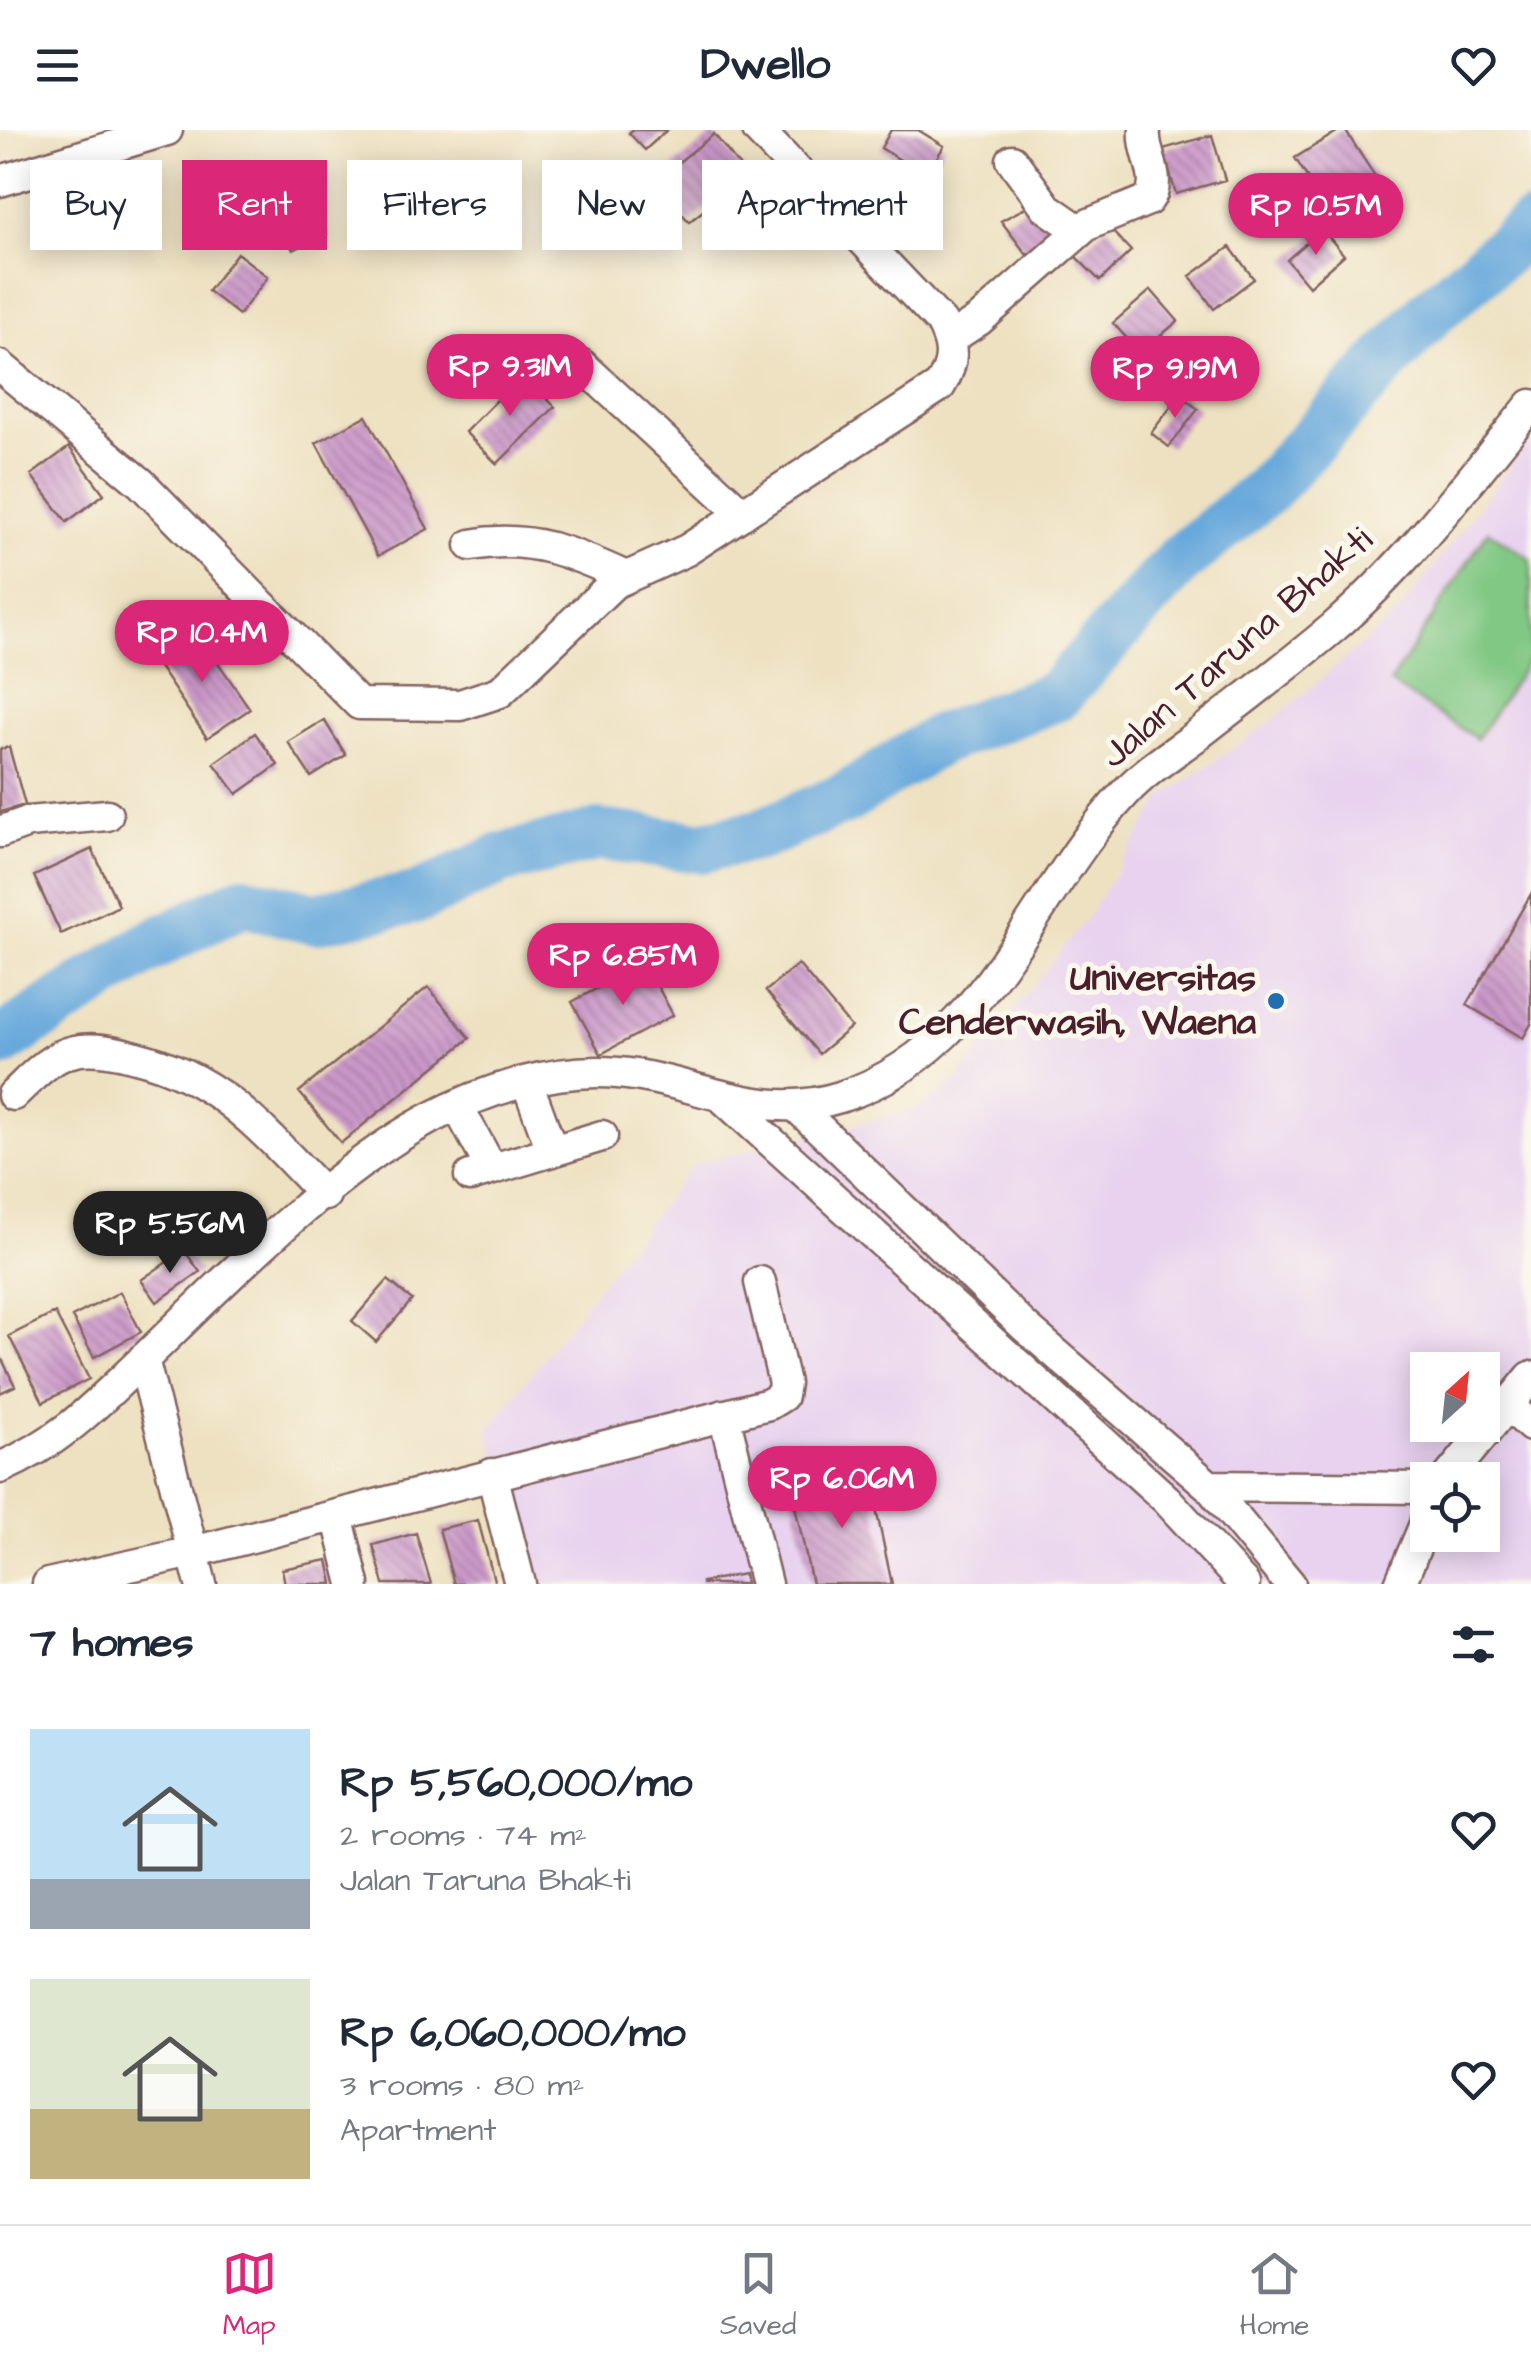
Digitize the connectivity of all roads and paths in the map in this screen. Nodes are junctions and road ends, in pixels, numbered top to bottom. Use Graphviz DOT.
graph roads {
  1 [pos="167,130"];
  2 [pos="758,130"];
  3 [pos="1145,130"];
  4 [pos="1012,160"];
  5 [pos="0,181"];
  6 [pos="1080,231"];
  7 [pos="950,339"];
  8 [pos="582,365"];
  9 [pos="0,366"];
  10 [pos="1531,404"];
  11 [pos="743,514"];
  12 [pos="472,545"];
  13 [pos="626,576"];
  14 [pos="106,816"];
  15 [pos="0,832"];
  16 [pos="526,1082"];
  17 [pos="14,1095"];
  18 [pos="726,1100"];
  19 [pos="458,1107"];
  20 [pos="798,1108"];
  21 [pos="602,1136"];
  22 [pos="552,1150"];
  23 [pos="325,1194"];
  24 [pos="760,1282"];
  25 [pos="143,1359"];
  26 [pos="1531,1377"];
  27 [pos="724,1415"];
  28 [pos="1520,1416"];
  29 [pos="1467,1462"];
  30 [pos="0,1468"];
  31 [pos="492,1474"];
  32 [pos="1209,1486"];
  33 [pos="1410,1488"];
  34 [pos="336,1514"];
  35 [pos="194,1552"];
  36 [pos="1413,1552"];
  37 [pos="48,1584"];
  38 [pos="201,1584"];
  39 [pos="354,1584"];
  40 [pos="520,1584"];
  41 [pos="766,1584"];
  42 [pos="1244,1584"];
  43 [pos="1290,1584"];
  44 [pos="1400,1584"];
  1 -- 5 [label="street"];
  2 -- 7 [label="street"];
  3 -- 6 [label="street"];
  4 -- 6 [label="street"];
  6 -- 7 [label="street"];
  7 -- 11 [label="street"];
  8 -- 11 [label="street"];
  9 -- 13 [label="street"];
  10 -- 20 [label="street, Jalan Taruna Bhakti"];
  11 -- 13 [label="street"];
  12 -- 13 [label="street"];
  14 -- 15 [label="street"];
  16 -- 18 [label="street, Jalan Taruna Bhakti"];
  16 -- 19 [label="street, Jalan Taruna Bhakti"];
  16 -- 22 [label="street"];
  17 -- 23 [label="street"];
  18 -- 20 [label="street, Jalan Taruna Bhakti"];
  18 -- 42 [label="street"];
  19 -- 22 [label="street"];
  19 -- 23 [label="street, Jalan Taruna Bhakti"];
  20 -- 32 [label="street"];
  21 -- 22 [label="street"];
  23 -- 25 [label="street, Jalan Taruna Bhakti"];
  24 -- 27 [label="street"];
  25 -- 30 [label="street, Jalan Taruna Bhakti"];
  25 -- 35 [label="street"];
  26 -- 28 [label="street"];
  27 -- 31 [label="street"];
  27 -- 41 [label="street"];
  28 -- 29 [label="street"];
  31 -- 34 [label="street"];
  31 -- 40 [label="street"];
  32 -- 33 [label="street"];
  32 -- 43 [label="street"];
  34 -- 35 [label="street"];
  34 -- 39 [label="street"];
  35 -- 37 [label="street"];
  35 -- 38 [label="street"];
  36 -- 44 [label="street"];
}
